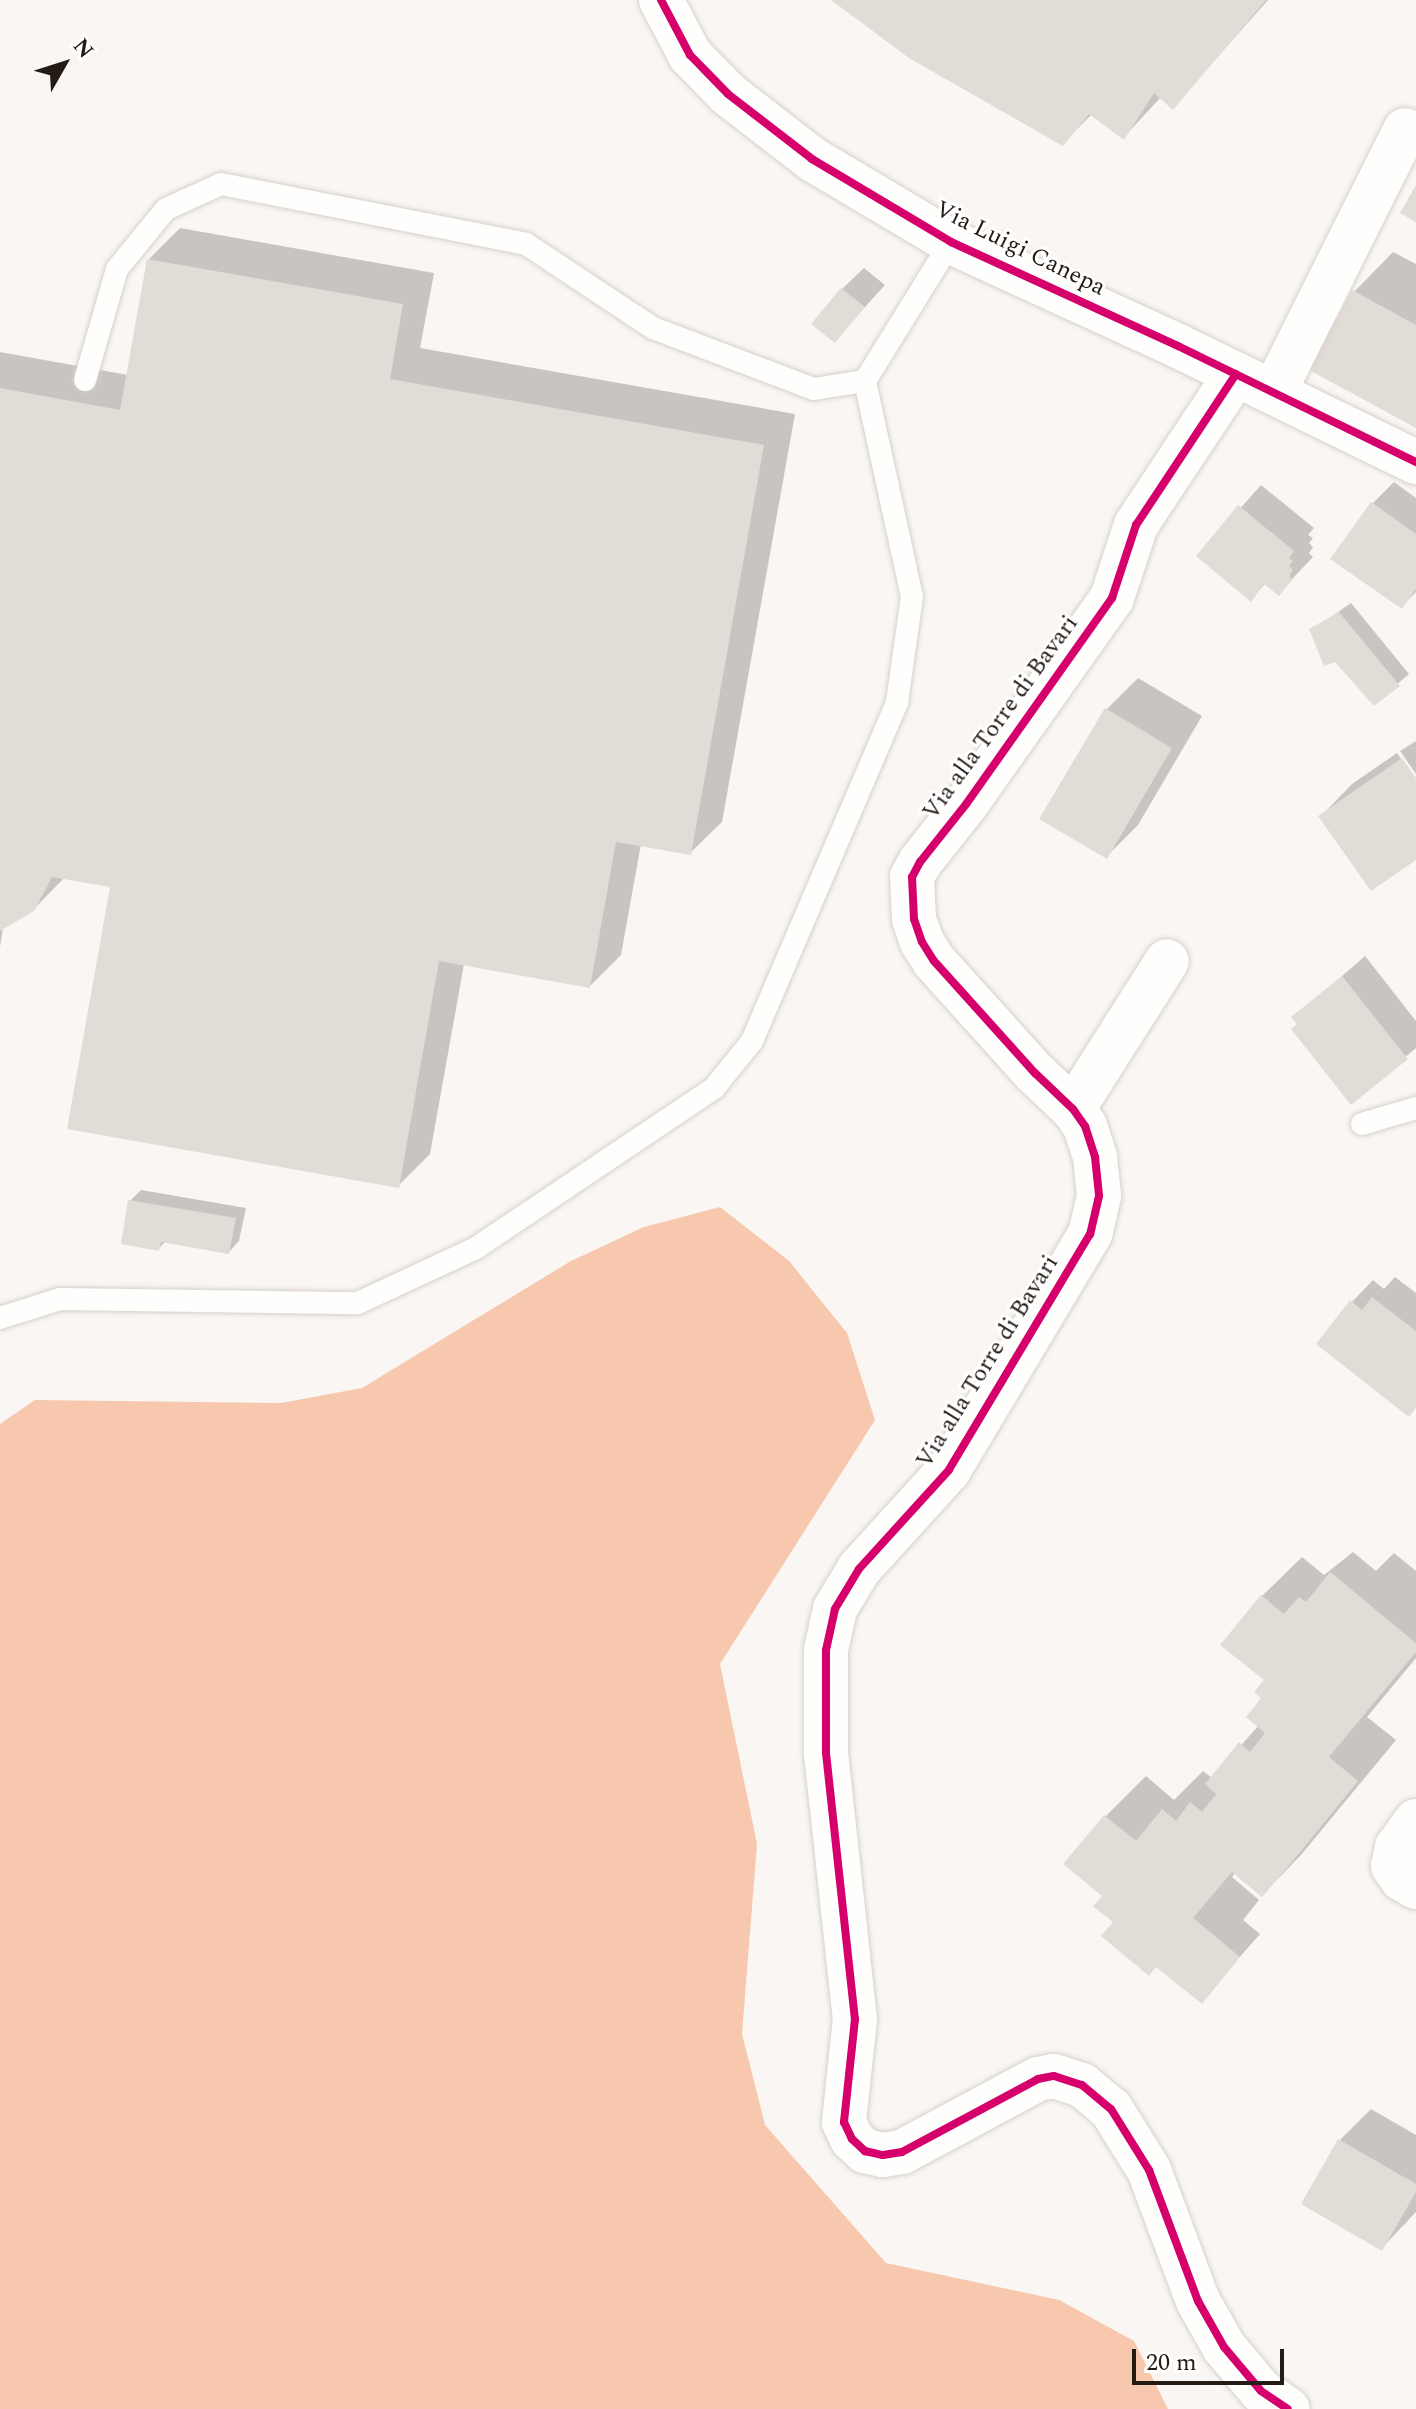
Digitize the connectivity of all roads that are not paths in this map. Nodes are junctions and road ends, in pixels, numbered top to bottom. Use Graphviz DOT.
graph roads {
  1 [pos="661,0"];
  2 [pos="1405,130"];
  3 [pos="951,242"];
  4 [pos="85,380"];
  5 [pos="865,381"];
  6 [pos="1255,383"];
  7 [pos="1416,462"];
  8 [pos="1167,961"];
  9 [pos="1416,1108"];
  10 [pos="1073,1109"];
  11 [pos="1362,1124"];
  12 [pos="0,1318"];
  13 [pos="1416,1821"];
  14 [pos="1416,1887"];
  15 [pos="1288,2409"];
  1 -- 3 [label="street, Via Luigi Canepa"];
  2 -- 6 [label="street, Via alla Torre di Bavari"];
  3 -- 5 [label="lane"];
  3 -- 6 [label="street, Via Luigi Canepa"];
  4 -- 5 [label="lane"];
  5 -- 12 [label="lane"];
  6 -- 7 [label="street, Via Luigi Canepa"];
  6 -- 10 [label="street, Via alla Torre di Bavari"];
  8 -- 10 [label="street"];
  9 -- 11 [label="lane"];
  10 -- 15 [label="street, Via alla Torre di Bavari"];
  13 -- 14 [label="street"];
}
